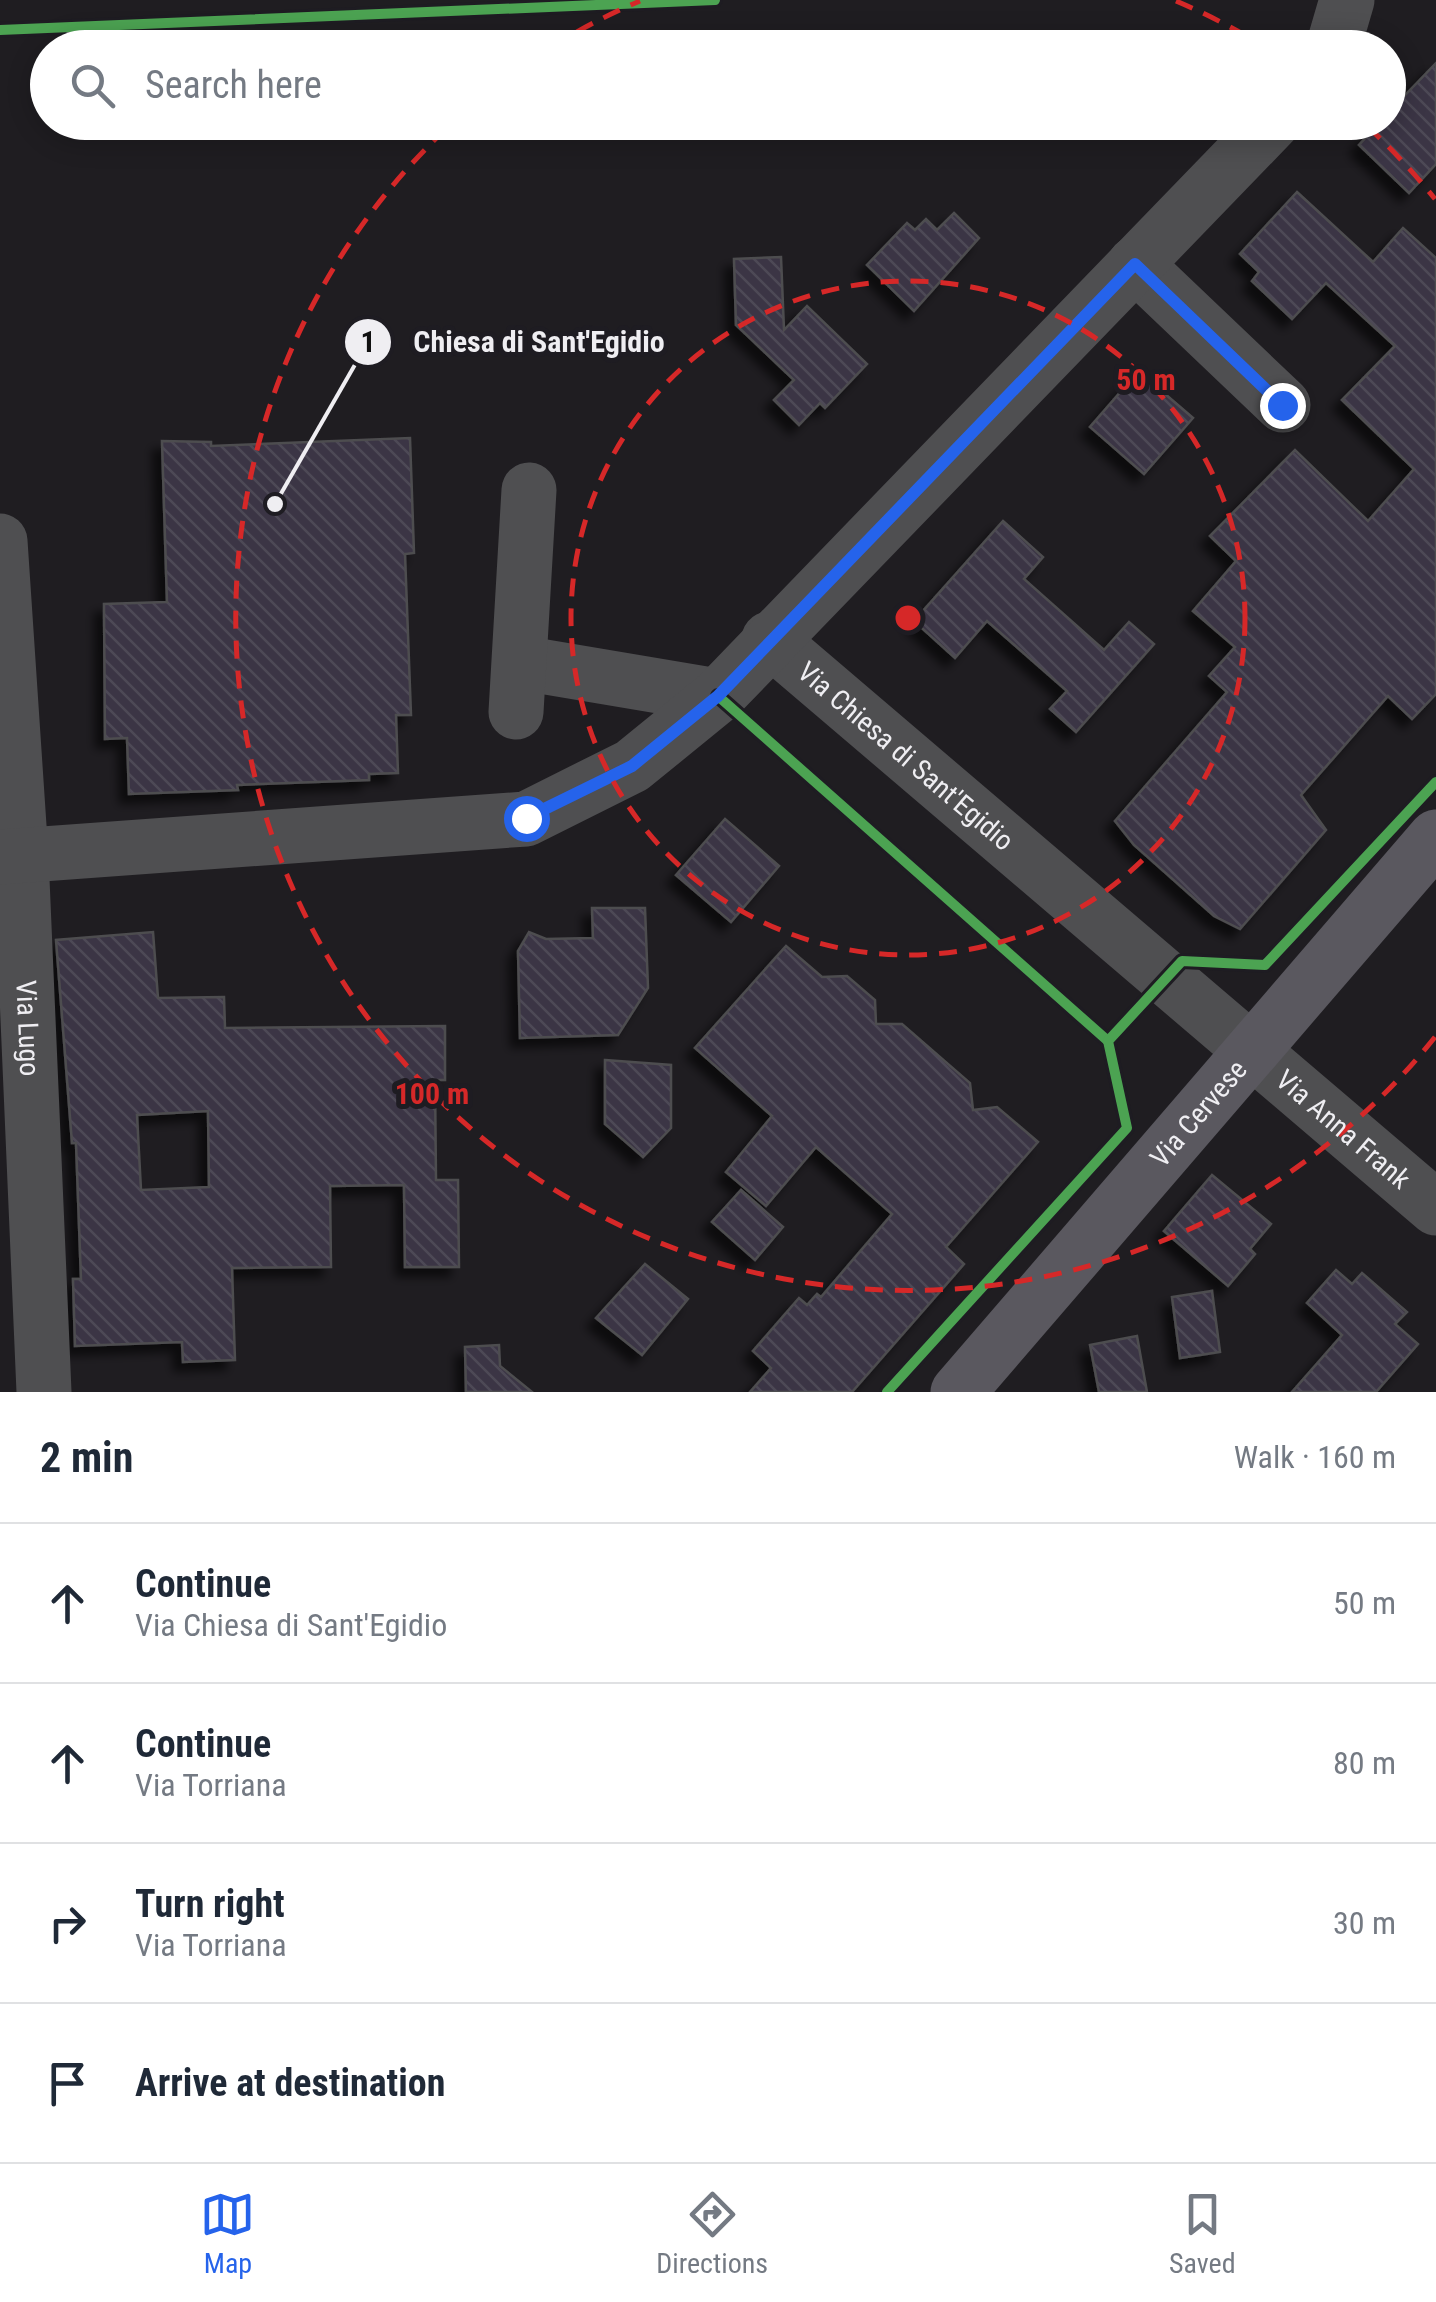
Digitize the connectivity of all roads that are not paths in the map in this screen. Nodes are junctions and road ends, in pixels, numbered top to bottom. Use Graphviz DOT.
graph roads {
  1 [pos="1348,0"];
  2 [pos="1339,30"];
  3 [pos="1256,140"];
  4 [pos="1135,264"];
  5 [pos="1282,405"];
  6 [pos="529,490"];
  7 [pos="0,541"];
  8 [pos="769,639"];
  9 [pos="718,696"];
  10 [pos="1436,836"];
  11 [pos="11,857"];
  12 [pos="1249,1049"];
  13 [pos="1436,1208"];
  14 [pos="20,1336"];
  15 [pos="1000,1370"];
  16 [pos="44,1392"];
  17 [pos="958,1392"];
  1 -- 2 [label="street"];
  3 -- 4 [label="street"];
  4 -- 5 [label="street"];
  4 -- 8 [label="street"];
  6 -- 9 [label="street"];
  7 -- 11 [label="street, Via Lugo"];
  8 -- 9 [label="street"];
  8 -- 12 [label="street, Via Chiesa di Sant'Egidio"];
  9 -- 11 [label="street"];
  10 -- 12 [label="main road, Via Cervese"];
  11 -- 14 [label="street, Via Lugo"];
  12 -- 13 [label="street, Via Anna Frank"];
  12 -- 15 [label="main road, Via Cervese"];
  14 -- 16 [label="street, Via Lugo"];
  15 -- 17 [label="main road, Via Cervese"];
}
